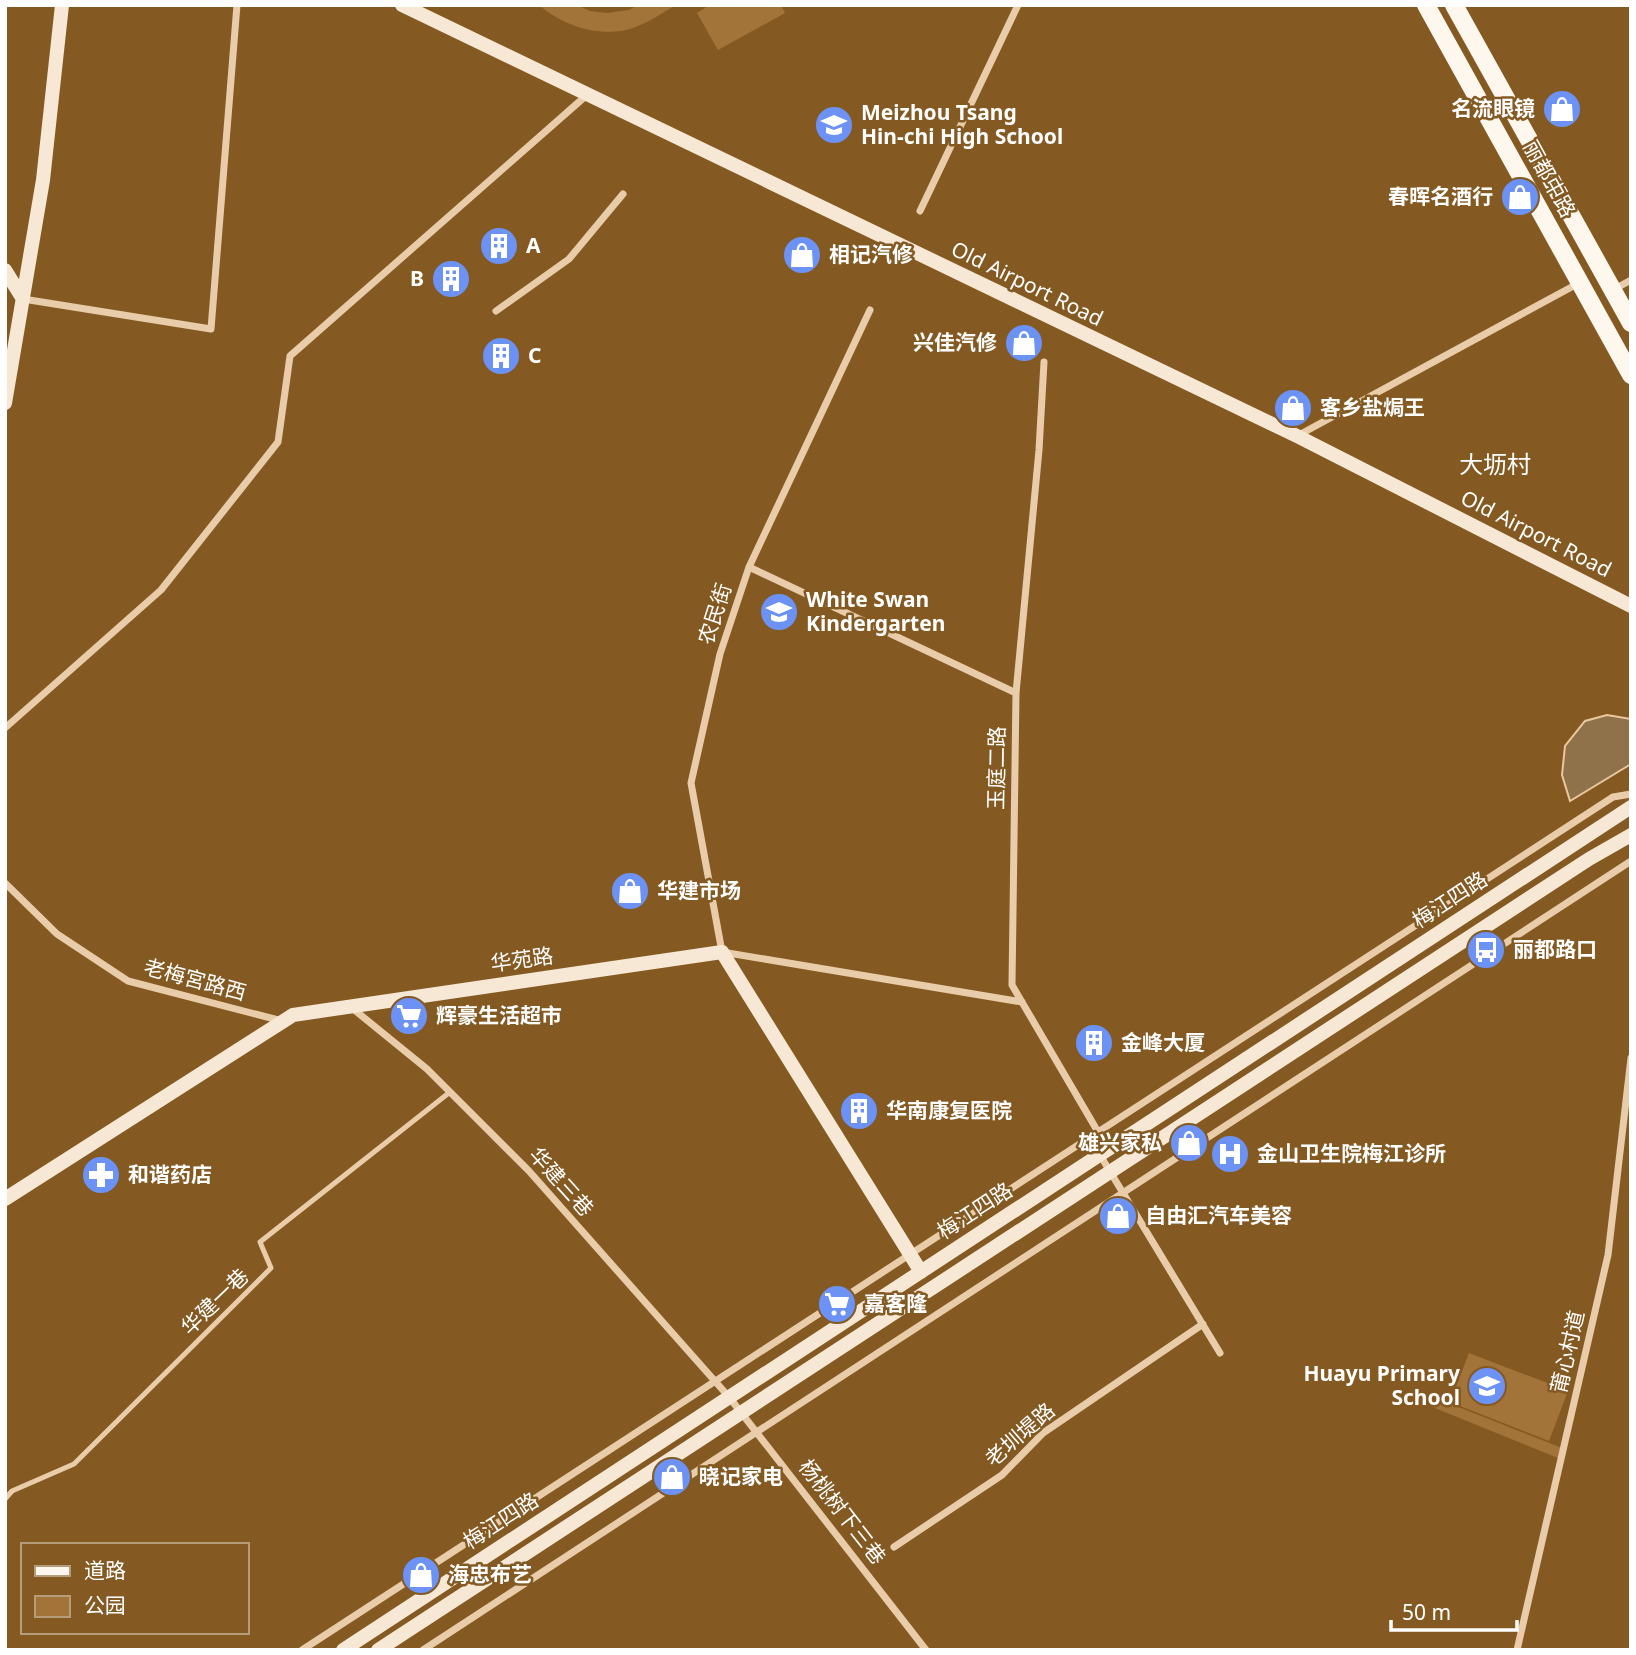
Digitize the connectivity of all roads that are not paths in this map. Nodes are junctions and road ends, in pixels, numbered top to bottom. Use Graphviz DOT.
graph roads {
  1 [pos="62,5"];
  2 [pos="237,5"];
  3 [pos="402,5"];
  4 [pos="1018,5"];
  5 [pos="1426,5"];
  6 [pos="1454,5"];
  7 [pos="589,94"];
  8 [pos="623,194"];
  9 [pos="919,211"];
  10 [pos="5,270"];
  11 [pos="1631,280"];
  12 [pos="1581,282"];
  13 [pos="1613,290"];
  14 [pos="23,299"];
  15 [pos="870,310"];
  16 [pos="496,311"];
  17 [pos="1631,323"];
  18 [pos="1044,362"];
  19 [pos="1631,375"];
  20 [pos="5,404"];
  21 [pos="1297,436"];
  22 [pos="749,567"];
  23 [pos="1631,606"];
  24 [pos="1016,693"];
  25 [pos="5,728"];
  26 [pos="1631,794"];
  27 [pos="1631,807"];
  28 [pos="1631,835"];
  29 [pos="1631,861"];
  30 [pos="5,883"];
  31 [pos="722,952"];
  32 [pos="1022,1002"];
  33 [pos="350,1007"];
  34 [pos="283,1022"];
  35 [pos="1631,1058"];
  36 [pos="450,1093"];
  37 [pos="1104,1152"];
  38 [pos="7,1195"];
  39 [pos="920,1272"];
  40 [pos="1203,1324"];
  41 [pos="1220,1353"];
  42 [pos="729,1397"];
  43 [pos="5,1499"];
  44 [pos="894,1547"];
  45 [pos="302,1650"];
  46 [pos="343,1650"];
  47 [pos="378,1650"];
  48 [pos="423,1650"];
  49 [pos="926,1650"];
  50 [pos="1517,1650"];
  1 -- 14 [label="main road"];
  2 -- 14 [label="street"];
  3 -- 7 [label="main road, Old Airport Road"];
  4 -- 9 [label="street"];
  5 -- 12 [label="main road, 丽都中路"];
  6 -- 13 [label="main road, 丽都中路"];
  7 -- 21 [label="main road, Old Airport Road"];
  7 -- 25 [label="street"];
  8 -- 16 [label="street"];
  10 -- 14 [label="main road"];
  11 -- 13 [label="street"];
  12 -- 19 [label="main road, 丽都中路"];
  12 -- 21 [label="street"];
  13 -- 17 [label="main road, 丽都中路"];
  14 -- 20 [label="main road"];
  15 -- 22 [label="street, 农民街"];
  18 -- 24 [label="street, 玉庭二路"];
  21 -- 23 [label="main road, Old Airport Road"];
  22 -- 24 [label="street"];
  22 -- 31 [label="street, 农民街"];
  24 -- 32 [label="street, 玉庭二路"];
  26 -- 45 [label="street"];
  27 -- 37 [label="main road, 梅江四路"];
  28 -- 47 [label="main road, 梅江四路"];
  29 -- 48 [label="street"];
  30 -- 34 [label="street, 老梅宮路西"];
  31 -- 32 [label="street"];
  31 -- 33 [label="main road, 华苑路"];
  31 -- 39 [label="main road"];
  32 -- 37 [label="street, 玉庭二路"];
  33 -- 34 [label="main road, 华苑路"];
  33 -- 36 [label="street, 华建三巷"];
  34 -- 38 [label="main road, 华苑路"];
  35 -- 50 [label="street, 莆心村道"];
  36 -- 42 [label="street, 华建三巷"];
  36 -- 43 [label="lane, 华建一巷"];
  37 -- 39 [label="main road, 梅江四路"];
  37 -- 40 [label="street, 玉庭二路"];
  39 -- 42 [label="main road, 梅江四路"];
  40 -- 41 [label="street, 玉庭二路"];
  40 -- 44 [label="street, 老圳堤路"];
  42 -- 46 [label="main road, 梅江四路"];
  42 -- 49 [label="street, 杨桃树下三巷"];
}
